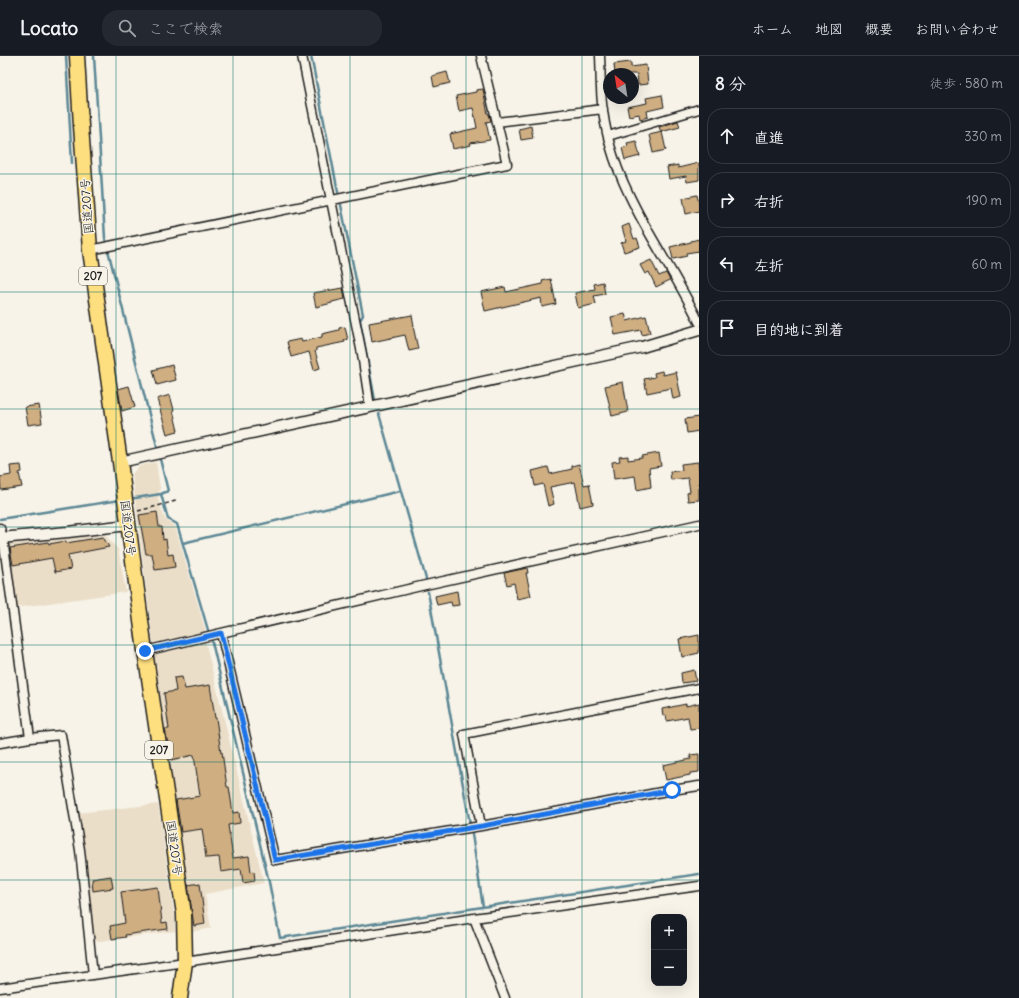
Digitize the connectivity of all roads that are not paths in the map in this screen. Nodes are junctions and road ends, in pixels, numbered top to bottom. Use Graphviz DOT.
graph roads {
  1 [pos="77,56"];
  2 [pos="302,56"];
  3 [pos="481,56"];
  4 [pos="600,56"];
  5 [pos="603,109"];
  6 [pos="699,109"];
  7 [pos="497,122"];
  8 [pos="608,136"];
  9 [pos="331,200"];
  10 [pos="90,250"];
  11 [pos="699,322"];
  12 [pos="699,330"];
  13 [pos="370,407"];
  14 [pos="120,462"];
  15 [pos="126,509"];
  16 [pos="699,524"];
  17 [pos="1,535"];
  18 [pos="221,633"];
  19 [pos="145,651"];
  20 [pos="699,688"];
  21 [pos="30,738"];
  22 [pos="0,743"];
  23 [pos="699,786"];
  24 [pos="482,826"];
  25 [pos="699,886"];
  26 [pos="474,918"];
  27 [pos="185,962"];
  28 [pos="93,975"];
  29 [pos="0,988"];
  30 [pos="180,998"];
  31 [pos="504,998"];
  1 -- 10 [label="highway, 国道207号 / 207"];
  2 -- 9 [label="street"];
  3 -- 7 [label="street"];
  4 -- 5 [label="street"];
  5 -- 7 [label="street"];
  5 -- 8 [label="street"];
  6 -- 8 [label="street"];
  7 -- 9 [label="street"];
  8 -- 11 [label="street"];
  9 -- 10 [label="street"];
  9 -- 13 [label="street"];
  10 -- 14 [label="highway, 国道207号 / 207"];
  12 -- 13 [label="street"];
  13 -- 14 [label="street"];
  14 -- 15 [label="highway, 国道207号 / 207"];
  15 -- 17 [label="street"];
  15 -- 19 [label="highway, 国道207号 / 207"];
  16 -- 18 [label="street"];
  17 -- 21 [label="street"];
  18 -- 19 [label="street"];
  18 -- 24 [label="street"];
  19 -- 27 [label="highway, 国道207号 / 207"];
  20 -- 24 [label="street"];
  21 -- 22 [label="street"];
  21 -- 28 [label="street"];
  23 -- 24 [label="street"];
  25 -- 26 [label="street"];
  26 -- 27 [label="street"];
  26 -- 31 [label="street"];
  27 -- 28 [label="street"];
  27 -- 30 [label="highway, 国道207号 / 207"];
  28 -- 29 [label="street"];
}
